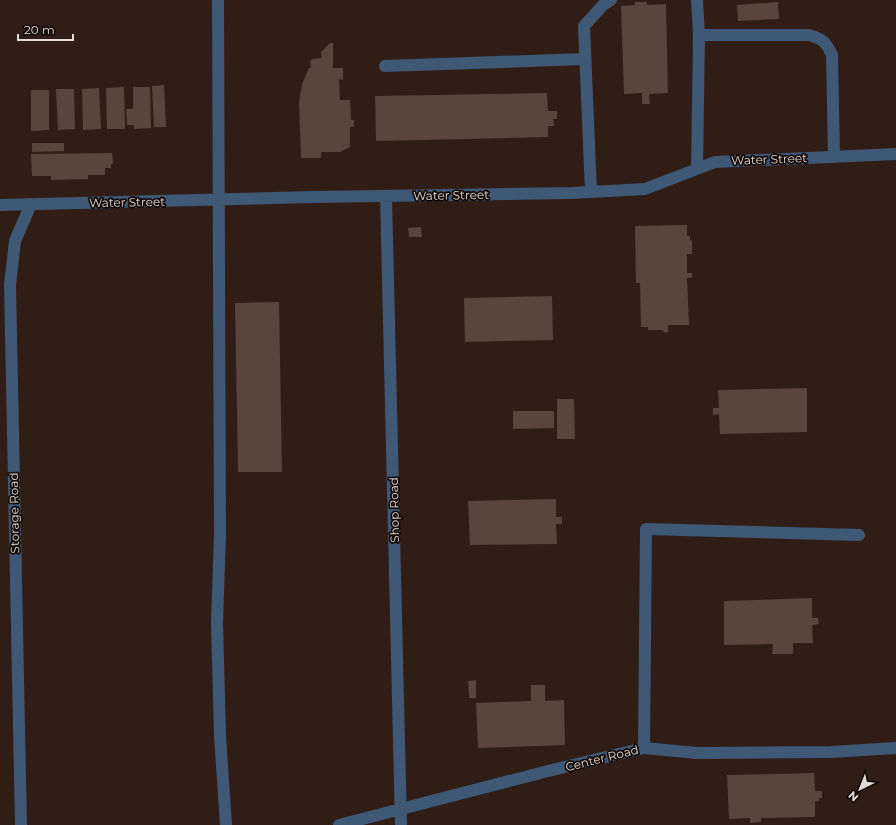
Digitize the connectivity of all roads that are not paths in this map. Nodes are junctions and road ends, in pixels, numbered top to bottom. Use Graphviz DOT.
graph roads {
  1 [pos="218,0"];
  2 [pos="611,0"];
  3 [pos="697,0"];
  4 [pos="699,35"];
  5 [pos="585,60"];
  6 [pos="385,66"];
  7 [pos="896,154"];
  8 [pos="834,157"];
  9 [pos="697,169"];
  10 [pos="590,192"];
  11 [pos="386,196"];
  12 [pos="218,199"];
  13 [pos="31,204"];
  14 [pos="0,205"];
  15 [pos="859,535"];
  16 [pos="644,748"];
  17 [pos="896,748"];
  18 [pos="401,809"];
  19 [pos="21,825"];
  20 [pos="226,825"];
  21 [pos="338,825"];
  22 [pos="402,825"];
  1 -- 12 [label="street"];
  2 -- 5 [label="street"];
  3 -- 4 [label="street"];
  4 -- 8 [label="street"];
  4 -- 9 [label="street"];
  5 -- 6 [label="street"];
  5 -- 10 [label="street"];
  7 -- 8 [label="street, Water Street"];
  8 -- 9 [label="street, Water Street"];
  9 -- 10 [label="street, Water Street"];
  10 -- 11 [label="street, Water Street"];
  11 -- 12 [label="street, Water Street"];
  11 -- 18 [label="street, Shop Road"];
  12 -- 13 [label="street, Water Street"];
  12 -- 20 [label="street"];
  13 -- 14 [label="street, Water Street"];
  13 -- 19 [label="street, Storage Road"];
  15 -- 16 [label="street"];
  16 -- 17 [label="street, Center Road"];
  16 -- 18 [label="street, Center Road"];
  18 -- 21 [label="street, Center Road"];
  18 -- 22 [label="street, Shop Road"];
}
